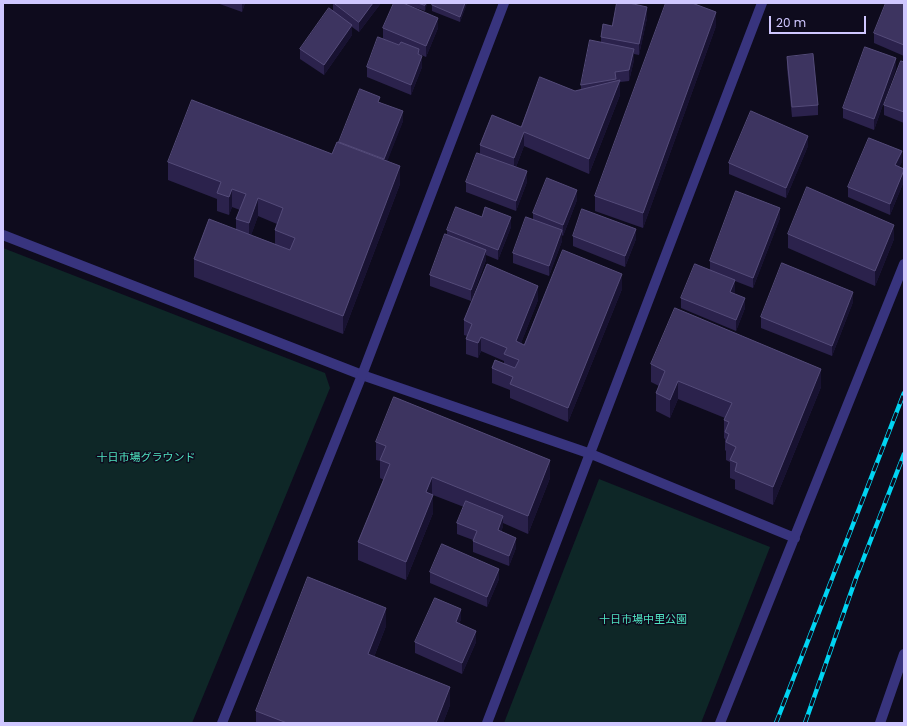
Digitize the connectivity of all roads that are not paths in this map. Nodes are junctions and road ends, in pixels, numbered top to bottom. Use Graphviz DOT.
graph roads {
  1 [pos="504,3"];
  2 [pos="762,3"];
  3 [pos="3,235"];
  4 [pos="904,264"];
  5 [pos="362,375"];
  6 [pos="591,454"];
  7 [pos="795,538"];
  8 [pos="904,654"];
  9 [pos="222,723"];
  10 [pos="487,723"];
  11 [pos="720,723"];
  12 [pos="880,723"];
  1 -- 5 [label="street"];
  2 -- 6 [label="street"];
  3 -- 5 [label="street"];
  4 -- 7 [label="street"];
  5 -- 6 [label="street"];
  5 -- 9 [label="street"];
  6 -- 7 [label="street"];
  6 -- 10 [label="street"];
  7 -- 11 [label="street"];
  8 -- 12 [label="street"];
}
